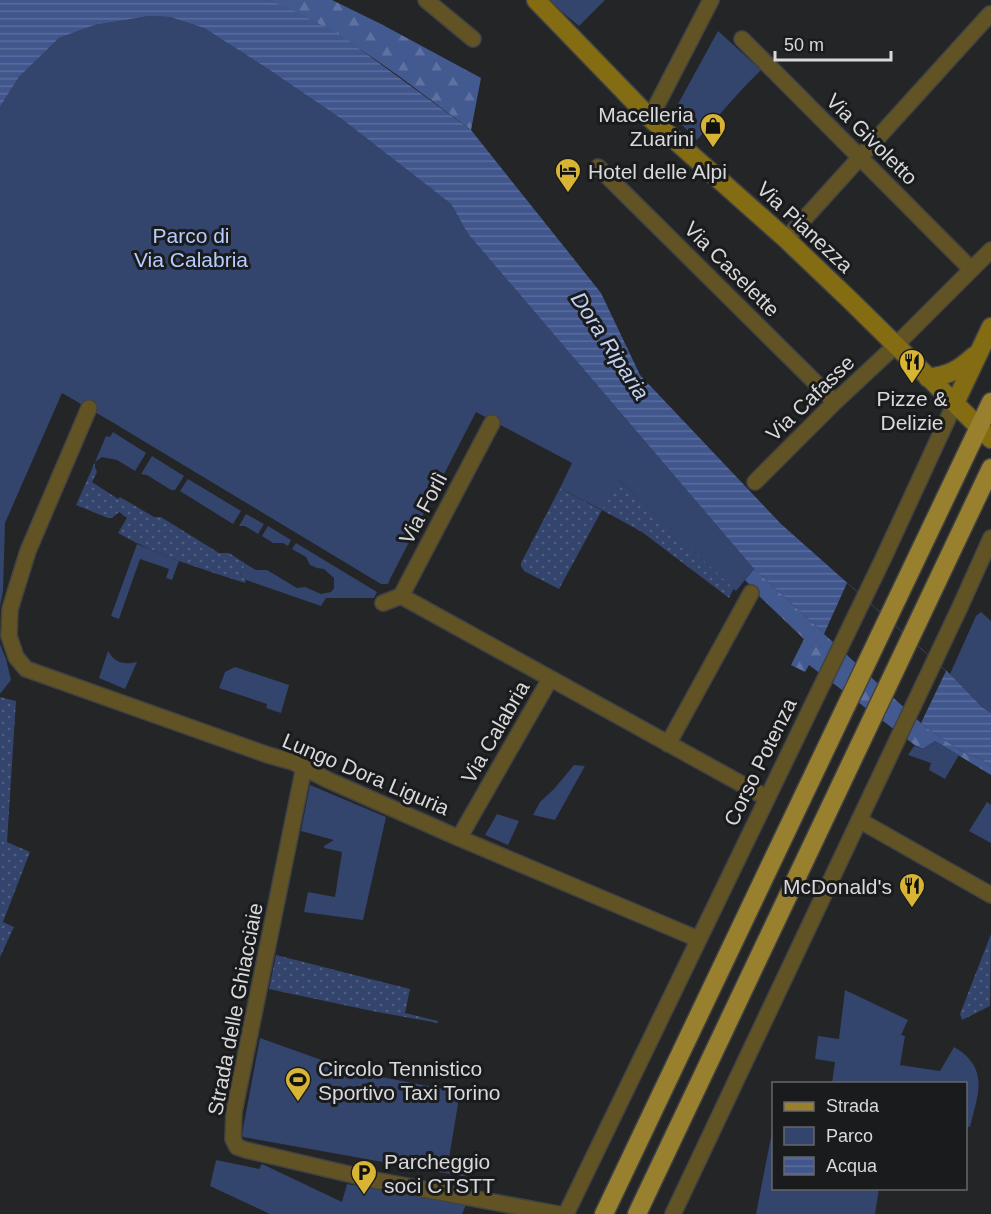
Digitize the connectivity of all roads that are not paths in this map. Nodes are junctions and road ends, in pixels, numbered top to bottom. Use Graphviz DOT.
graph roads {
  1 [pos="426,0"];
  2 [pos="536,0"];
  3 [pos="711,0"];
  4 [pos="990,14"];
  5 [pos="473,39"];
  6 [pos="742,39"];
  7 [pos="650,118"];
  8 [pos="859,156"];
  9 [pos="598,167"];
  10 [pos="786,239"];
  11 [pos="991,250"];
  12 [pos="971,269"];
  13 [pos="991,327"];
  14 [pos="896,345"];
  15 [pos="979,351"];
  16 [pos="928,378"];
  17 [pos="835,402"];
  18 [pos="991,402"];
  19 [pos="955,403"];
  20 [pos="88,408"];
  21 [pos="492,423"];
  22 [pos="987,431"];
  23 [pos="991,468"];
  24 [pos="754,482"];
  25 [pos="991,538"];
  26 [pos="751,593"];
  27 [pos="401,596"];
  28 [pos="383,603"];
  29 [pos="550,679"];
  30 [pos="668,744"];
  31 [pos="303,767"];
  32 [pos="767,798"];
  33 [pos="859,820"];
  34 [pos="459,837"];
  35 [pos="991,895"];
  36 [pos="698,939"];
  37 [pos="558,1214"];
  38 [pos="566,1214"];
  39 [pos="604,1214"];
  40 [pos="637,1214"];
  41 [pos="673,1214"];
  1 -- 5 [label="street"];
  2 -- 7 [label="street, Via Pianezza"];
  3 -- 7 [label="street"];
  4 -- 8 [label="street"];
  6 -- 8 [label="street, Via Givoletto"];
  7 -- 10 [label="street, Via Pianezza"];
  8 -- 10 [label="street"];
  8 -- 12 [label="street, Via Givoletto"];
  9 -- 17 [label="street, Via Caselette"];
  10 -- 14 [label="street, Via Pianezza"];
  11 -- 12 [label="street, Via Cafasse"];
  12 -- 14 [label="street, Via Cafasse"];
  13 -- 15 [label="street, Corso Potenza"];
  14 -- 16 [label="street, Via Pianezza"];
  14 -- 17 [label="street, Via Cafasse"];
  15 -- 16 [label="street"];
  15 -- 19 [label="street, Corso Potenza"];
  16 -- 19 [label="street, Via Pianezza"];
  17 -- 24 [label="street, Via Cafasse"];
  18 -- 22 [label="main road"];
  19 -- 22 [label="street, Via Pianezza"];
  19 -- 32 [label="street, Corso Potenza"];
  20 -- 31 [label="street, Lungo Dora Liguria"];
  21 -- 27 [label="street, Via Forlì"];
  22 -- 39 [label="main road"];
  23 -- 40 [label="main road"];
  25 -- 33 [label="street"];
  26 -- 30 [label="street"];
  27 -- 28 [label="street"];
  27 -- 29 [label="street, Via Calabria"];
  29 -- 30 [label="street, Via Calabria"];
  29 -- 34 [label="street, Via Calabria"];
  30 -- 32 [label="street, Via Calabria"];
  31 -- 34 [label="street, Lungo Dora Liguria"];
  31 -- 37 [label="street, Strada delle Ghiacciaie"];
  32 -- 36 [label="street, Corso Potenza"];
  33 -- 35 [label="street"];
  33 -- 41 [label="street"];
  34 -- 36 [label="street, Lungo Dora Liguria"];
  36 -- 38 [label="street, Corso Potenza"];
}
